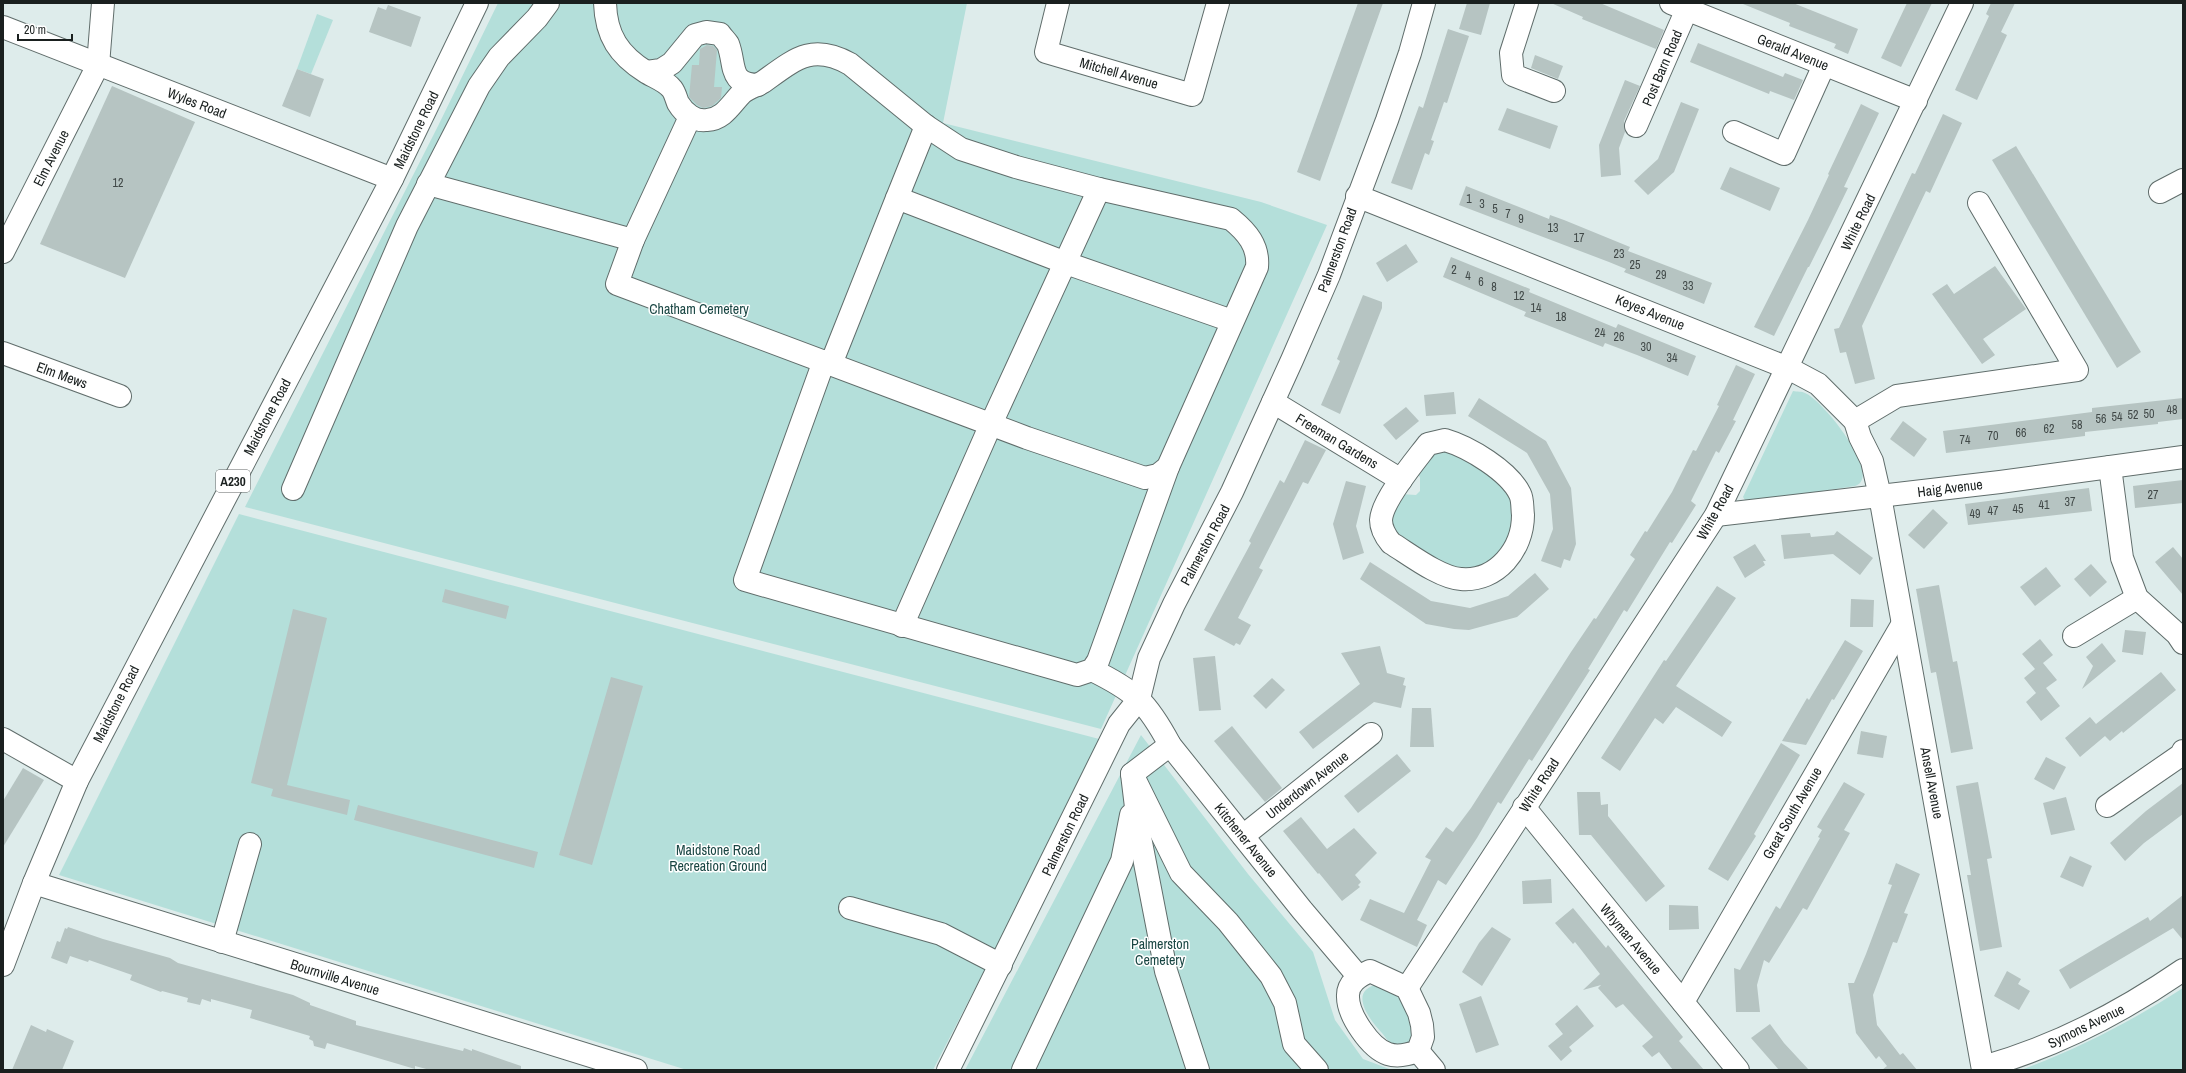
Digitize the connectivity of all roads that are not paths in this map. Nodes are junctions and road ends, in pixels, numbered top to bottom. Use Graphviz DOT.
graph roads {
  1 [pos="103,3"];
  2 [pos="477,3"];
  3 [pos="548,3"];
  4 [pos="1058,3"];
  5 [pos="1218,3"];
  6 [pos="1527,3"];
  7 [pos="1962,3"];
  8 [pos="602,4"];
  9 [pos="1422,4"];
  10 [pos="1679,6"];
  11 [pos="3,27"];
  12 [pos="98,64"];
  13 [pos="1824,65"];
  14 [pos="647,72"];
  15 [pos="758,85"];
  16 [pos="1554,91"];
  17 [pos="1916,100"];
  18 [pos="690,117"];
  19 [pos="926,126"];
  20 [pos="1636,126"];
  21 [pos="1734,132"];
  22 [pos="392,180"];
  23 [pos="2183,180"];
  24 [pos="428,184"];
  25 [pos="1099,189"];
  26 [pos="2160,192"];
  27 [pos="1357,196"];
  28 [pos="897,198"];
  29 [pos="1979,202"];
  30 [pos="633,240"];
  31 [pos="3,252"];
  32 [pos="1066,263"];
  33 [pos="1232,321"];
  34 [pos="3,353"];
  35 [pos="828,362"];
  36 [pos="1788,368"];
  37 [pos="120,396"];
  38 [pos="1273,402"];
  39 [pos="1855,421"];
  40 [pos="991,424"];
  41 [pos="2183,458"];
  42 [pos="1168,467"];
  43 [pos="2110,467"];
  44 [pos="1144,478"];
  45 [pos="1401,480"];
  46 [pos="293,489"];
  47 [pos="1880,496"];
  48 [pos="1154,504"];
  49 [pos="1716,515"];
  50 [pos="2137,598"];
  51 [pos="1902,624"];
  52 [pos="902,626"];
  53 [pos="2074,636"];
  54 [pos="2183,643"];
  55 [pos="1092,670"];
  56 [pos="1139,699"];
  57 [pos="1371,734"];
  58 [pos="3,739"];
  59 [pos="1170,745"];
  60 [pos="2183,751"];
  61 [pos="1132,774"];
  62 [pos="77,781"];
  63 [pos="1134,802"];
  64 [pos="2107,806"];
  65 [pos="1524,807"];
  66 [pos="1243,836"];
  67 [pos="250,844"];
  68 [pos="34,883"];
  69 [pos="850,908"];
  70 [pos="222,942"];
  71 [pos="4,958"];
  72 [pos="1001,965"];
  73 [pos="2183,970"];
  74 [pos="1358,976"];
  75 [pos="1407,988"];
  76 [pos="1683,1002"];
  77 [pos="1418,1051"];
  78 [pos="1983,1069"];
  79 [pos="636,1070"];
  80 [pos="948,1070"];
  81 [pos="1023,1070"];
  82 [pos="1198,1070"];
  83 [pos="1317,1070"];
  84 [pos="1434,1070"];
  85 [pos="1738,1070"];
  1 -- 12 [label="street"];
  2 -- 22 [label="street, Maidstone Road / A230"];
  3 -- 24 [label="street"];
  4 -- 5 [label="street, Mitchell Avenue"];
  6 -- 16 [label="street"];
  7 -- 17 [label="street, White Road"];
  8 -- 14 [label="street"];
  9 -- 27 [label="street, Palmerston Road"];
  10 -- 13 [label="street, Gerald Avenue"];
  10 -- 20 [label="street, Post Barn Road"];
  11 -- 12 [label="street, Wyles Road"];
  12 -- 22 [label="street, Wyles Road"];
  12 -- 31 [label="street, Elm Avenue"];
  13 -- 17 [label="street, Gerald Avenue"];
  13 -- 21 [label="street"];
  14 -- 15 [label="street"];
  14 -- 18 [label="street"];
  15 -- 18 [label="street"];
  15 -- 19 [label="street"];
  17 -- 36 [label="street, White Road"];
  18 -- 30 [label="street"];
  19 -- 25 [label="street"];
  19 -- 28 [label="street"];
  22 -- 62 [label="street, Maidstone Road / A230"];
  23 -- 26 [label="street"];
  24 -- 30 [label="street"];
  24 -- 46 [label="street"];
  25 -- 32 [label="street"];
  25 -- 33 [label="street"];
  27 -- 36 [label="street, Keyes Avenue"];
  27 -- 38 [label="street, Palmerston Road"];
  28 -- 32 [label="street"];
  28 -- 35 [label="street"];
  29 -- 39 [label="street"];
  30 -- 35 [label="street"];
  32 -- 33 [label="street"];
  32 -- 40 [label="street"];
  33 -- 42 [label="street"];
  34 -- 37 [label="street, Elm Mews"];
  35 -- 40 [label="street"];
  35 -- 52 [label="street"];
  36 -- 39 [label="street, Keyes Avenue"];
  36 -- 49 [label="street, White Road"];
  38 -- 45 [label="street, Freeman Gardens"];
  38 -- 56 [label="street, Palmerston Road"];
  39 -- 47 [label="street, Keyes Avenue"];
  40 -- 44 [label="street"];
  40 -- 52 [label="street"];
  41 -- 43 [label="street, Haig Avenue"];
  42 -- 44 [label="street"];
  42 -- 48 [label="street"];
  43 -- 47 [label="street, Haig Avenue"];
  43 -- 50 [label="street"];
  44 -- 48 [label="street"];
  45 -- 45 [label="street"];
  47 -- 49 [label="street, Haig Avenue"];
  47 -- 51 [label="street, Ansell Avenue"];
  48 -- 55 [label="street"];
  49 -- 65 [label="street, White Road"];
  50 -- 53 [label="street"];
  50 -- 54 [label="street"];
  51 -- 76 [label="street, Great South Avenue"];
  51 -- 78 [label="street, Ansell Avenue"];
  52 -- 55 [label="street"];
  55 -- 56 [label="street, Kitchener Avenue"];
  56 -- 59 [label="street, Kitchener Avenue"];
  56 -- 72 [label="street, Palmerston Road"];
  57 -- 66 [label="street, Underdown Avenue"];
  58 -- 62 [label="street"];
  59 -- 61 [label="street"];
  59 -- 66 [label="street, Kitchener Avenue"];
  60 -- 64 [label="street"];
  61 -- 63 [label="street"];
  61 -- 83 [label="street"];
  62 -- 68 [label="street, Maidstone Road / A230"];
  63 -- 81 [label="street"];
  63 -- 82 [label="street"];
  65 -- 75 [label="street, White Road"];
  65 -- 76 [label="street, Whyman Avenue"];
  66 -- 74 [label="street, Kitchener Avenue"];
  67 -- 70 [label="street"];
  68 -- 70 [label="street, Bournville Avenue"];
  68 -- 71 [label="street, Maidstone Road / A230"];
  69 -- 72 [label="street"];
  70 -- 79 [label="street, Bournville Avenue"];
  72 -- 80 [label="street, Palmerston Road"];
  73 -- 78 [label="street, Symons Avenue"];
  74 -- 75 [label="street"];
  74 -- 77 [label="street"];
  75 -- 77 [label="street"];
  76 -- 85 [label="street, Whyman Avenue"];
  77 -- 84 [label="street"];
}
